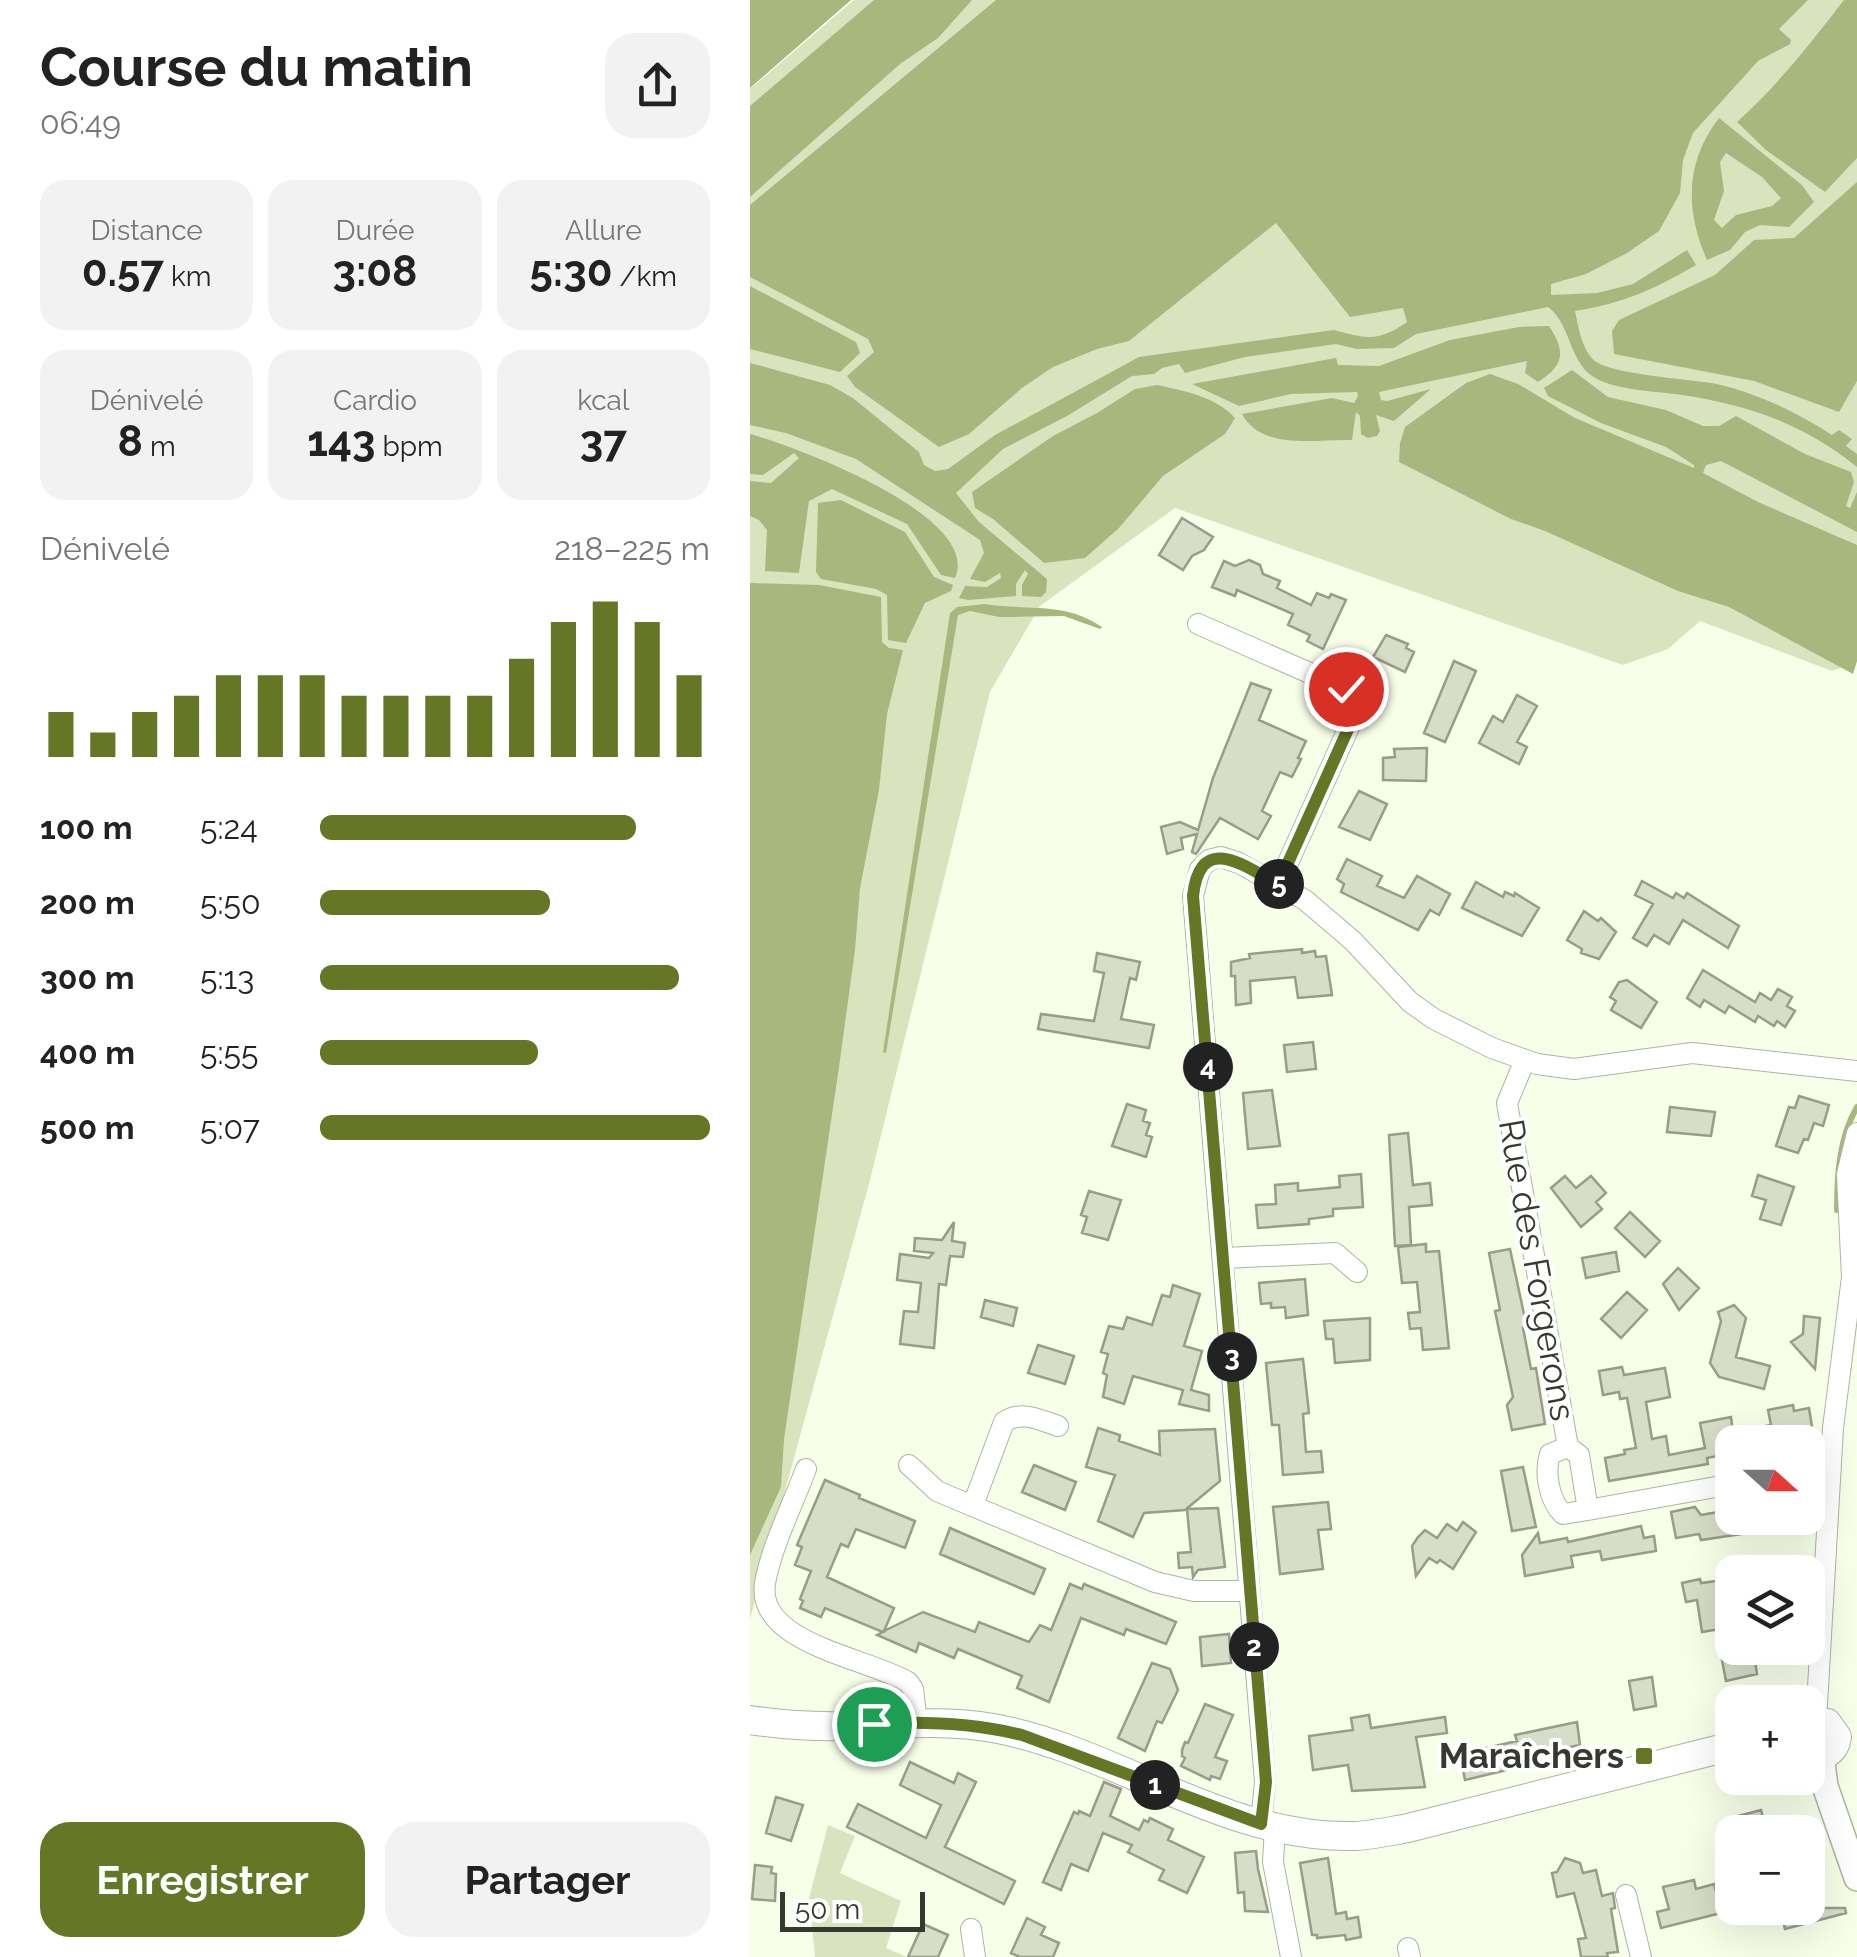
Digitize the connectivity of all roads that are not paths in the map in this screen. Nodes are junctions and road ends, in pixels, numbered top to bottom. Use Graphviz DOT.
graph roads {
  1 [pos="1198,624"];
  2 [pos="1278,885"];
  3 [pos="1524,1060"];
  4 [pos="1857,1071"];
  5 [pos="1857,1133"];
  6 [pos="1852,1213"];
  7 [pos="1854,1247"];
  8 [pos="1224,1258"];
  9 [pos="1357,1272"];
  10 [pos="1058,1426"];
  11 [pos="1568,1447"];
  12 [pos="909,1465"];
  13 [pos="806,1469"];
  14 [pos="1825,1469"];
  15 [pos="1831,1469"];
  16 [pos="1715,1487"];
  17 [pos="973,1505"];
  18 [pos="1588,1510"];
  19 [pos="1248,1591"];
  20 [pos="1825,1700"];
  21 [pos="758,1722"];
  22 [pos="917,1722"];
  23 [pos="1715,1750"];
  24 [pos="1825,1762"];
  25 [pos="1268,1826"];
  26 [pos="1857,1878"];
  27 [pos="1626,1896"];
  28 [pos="971,1929"];
  29 [pos="976,1957"];
  30 [pos="1291,1957"];
  31 [pos="1641,1957"];
  1 -- 2 [label="street"];
  2 -- 3 [label="street"];
  2 -- 8 [label="street"];
  3 -- 4 [label="street"];
  3 -- 11 [label="street, Rue des Forgerons"];
  5 -- 6 [label="street"];
  6 -- 7 [label="street"];
  7 -- 15 [label="street"];
  8 -- 9 [label="street"];
  8 -- 19 [label="street"];
  10 -- 17 [label="street"];
  11 -- 18 [label="street, Rue des Forgerons"];
  11 -- 18 [label="street"];
  12 -- 17 [label="street"];
  13 -- 22 [label="street"];
  14 -- 15 [label="street"];
  15 -- 20 [label="street"];
  16 -- 18 [label="street"];
  17 -- 19 [label="street"];
  19 -- 25 [label="street"];
  21 -- 22 [label="main road"];
  22 -- 25 [label="main road"];
  23 -- 25 [label="main road"];
  24 -- 26 [label="street"];
  25 -- 30 [label="street"];
  27 -- 31 [label="street"];
  28 -- 29 [label="street"];
}
